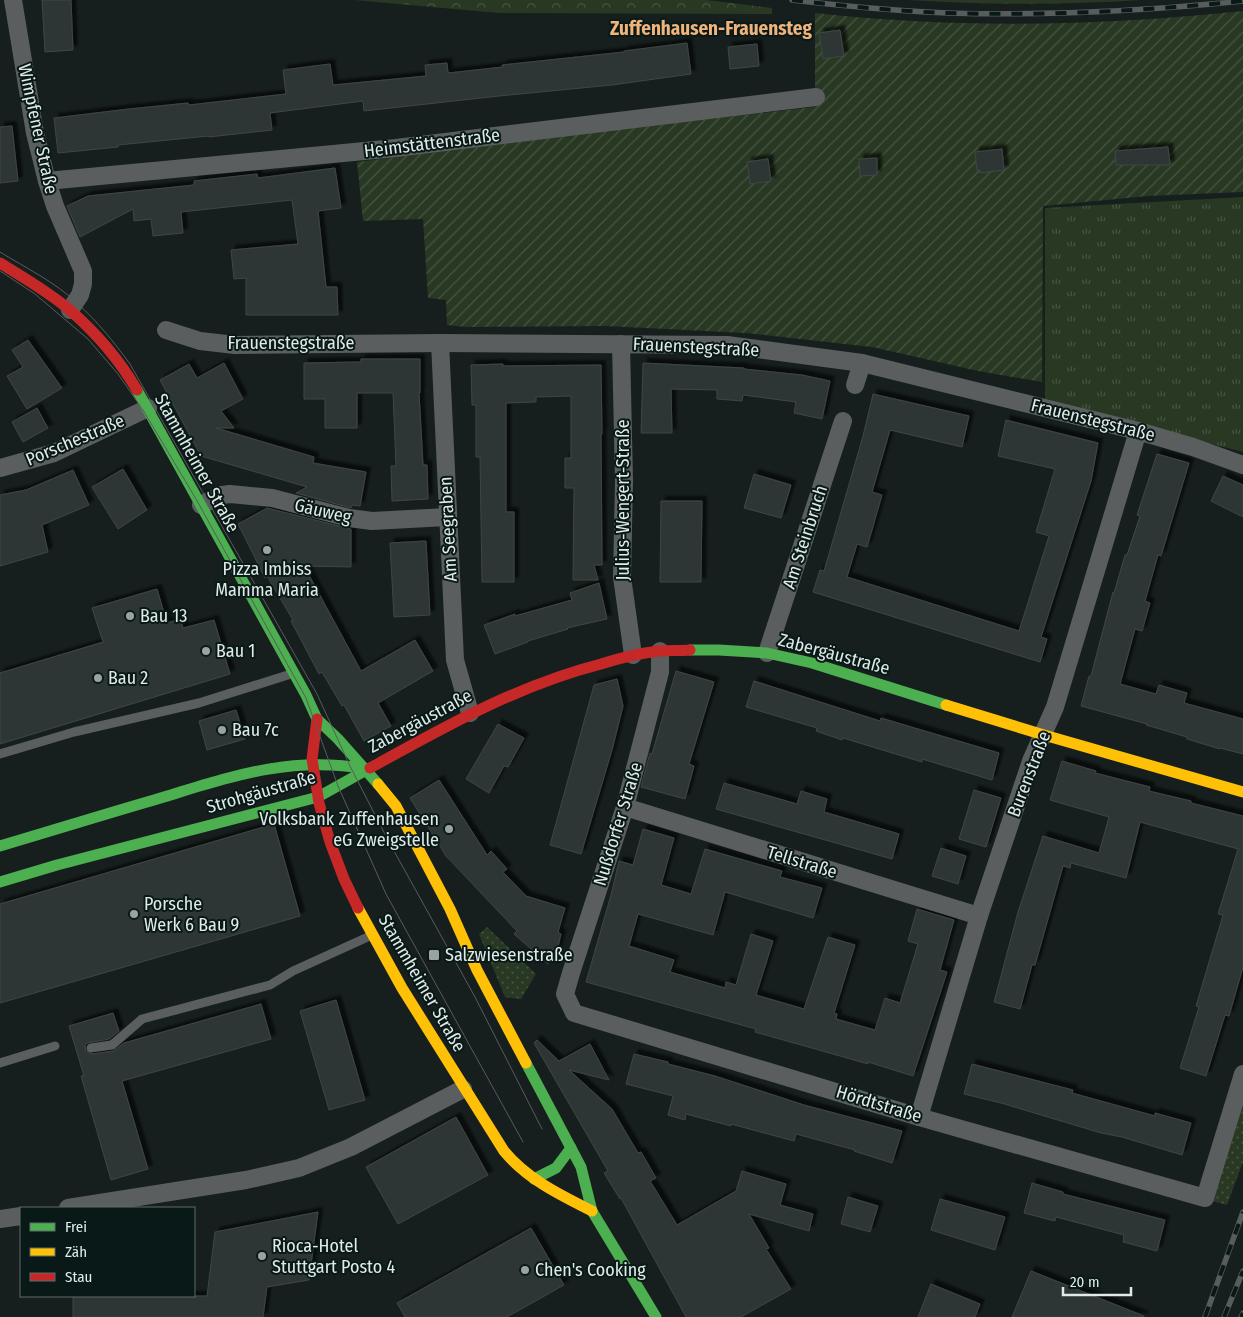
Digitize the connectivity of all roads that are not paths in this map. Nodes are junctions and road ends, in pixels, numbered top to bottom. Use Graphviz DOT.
graph roads {
  1 [pos="12,0"];
  2 [pos="816,97"];
  3 [pos="47,181"];
  4 [pos="0,263"];
  5 [pos="70,310"];
  6 [pos="166,330"];
  7 [pos="440,343"];
  8 [pos="621,344"];
  9 [pos="862,363"];
  10 [pos="855,385"];
  11 [pos="148,408"];
  12 [pos="843,421"];
  13 [pos="1138,431"];
  14 [pos="1243,465"];
  15 [pos="0,468"];
  16 [pos="201,505"];
  17 [pos="447,517"];
  18 [pos="660,651"];
  19 [pos="767,653"];
  20 [pos="633,655"];
  21 [pos="294,673"];
  22 [pos="470,713"];
  23 [pos="317,719"];
  24 [pos="1044,735"];
  25 [pos="0,754"];
  26 [pos="311,762"];
  27 [pos="366,769"];
  28 [pos="1243,792"];
  29 [pos="318,797"];
  30 [pos="625,808"];
  31 [pos="0,846"];
  32 [pos="0,882"];
  33 [pos="979,916"];
  34 [pos="372,934"];
  35 [pos="565,994"];
  36 [pos="55,1046"];
  37 [pos="91,1048"];
  38 [pos="0,1063"];
  39 [pos="1243,1074"];
  40 [pos="464,1089"];
  41 [pos="919,1117"];
  42 [pos="571,1148"];
  43 [pos="534,1179"];
  44 [pos="74,1207"];
  45 [pos="592,1211"];
  46 [pos="20,1216"];
  47 [pos="0,1219"];
  48 [pos="656,1317"];
  1 -- 3 [label="street, Wimpfener Straße"];
  2 -- 3 [label="street, Heimstättenstraße"];
  3 -- 5 [label="street, Wimpfener Straße"];
  4 -- 5 [label="main road, Stammheimer Straße"];
  5 -- 11 [label="main road, Stammheimer Straße"];
  6 -- 7 [label="street, Frauenstegstraße"];
  7 -- 8 [label="street, Frauenstegstraße"];
  7 -- 17 [label="street, Am Seegraben"];
  8 -- 9 [label="street, Frauenstegstraße"];
  8 -- 20 [label="street, Julius-Wengert-Straße"];
  9 -- 10 [label="street"];
  9 -- 13 [label="street, Frauenstegstraße"];
  11 -- 15 [label="street, Porschestraße"];
  11 -- 16 [label="main road, Stammheimer Straße"];
  12 -- 19 [label="street, Am Steinbruch"];
  13 -- 14 [label="street, Frauenstegstraße"];
  13 -- 24 [label="street, Burenstraße"];
  16 -- 17 [label="street, Gäuweg"];
  16 -- 21 [label="main road, Stammheimer Straße"];
  17 -- 22 [label="street, Am Seegraben"];
  18 -- 19 [label="main road, Zabergäustraße"];
  18 -- 20 [label="main road, Zabergäustraße"];
  18 -- 30 [label="street, Nußdorfer Straße"];
  19 -- 24 [label="main road, Zabergäustraße"];
  20 -- 22 [label="main road, Zabergäustraße"];
  21 -- 23 [label="main road, Stammheimer Straße"];
  21 -- 25 [label="lane"];
  22 -- 27 [label="main road, Zabergäustraße"];
  23 -- 26 [label="main road, Stammheimer Straße"];
  23 -- 27 [label="main road, Stammheimer Straße"];
  24 -- 28 [label="main road, Zabergäustraße"];
  24 -- 33 [label="street, Burenstraße"];
  26 -- 27 [label="main road, Strohgäustraße"];
  26 -- 29 [label="main road, Stammheimer Straße"];
  26 -- 31 [label="main road, Strohgäustraße"];
  27 -- 29 [label="main road, Strohgäustraße"];
  27 -- 42 [label="main road, Stammheimer Straße"];
  29 -- 32 [label="main road, Strohgäustraße"];
  29 -- 34 [label="main road, Stammheimer Straße"];
  30 -- 33 [label="street, Tellstraße"];
  30 -- 35 [label="street, Nußdorfer Straße"];
  33 -- 41 [label="street, Burenstraße"];
  34 -- 37 [label="lane"];
  34 -- 40 [label="main road, Stammheimer Straße"];
  35 -- 41 [label="street, Hördtstraße"];
  36 -- 38 [label="lane"];
  39 -- 41 [label="street, Hördtstraße"];
  40 -- 43 [label="main road, Stammheimer Straße"];
  40 -- 44 [label="street"];
  42 -- 43 [label="main road"];
  42 -- 45 [label="main road, Stammheimer Straße"];
  43 -- 45 [label="main road, Stammheimer Straße"];
  45 -- 48 [label="main road, Stammheimer Straße"];
  46 -- 47 [label="street"];
}
